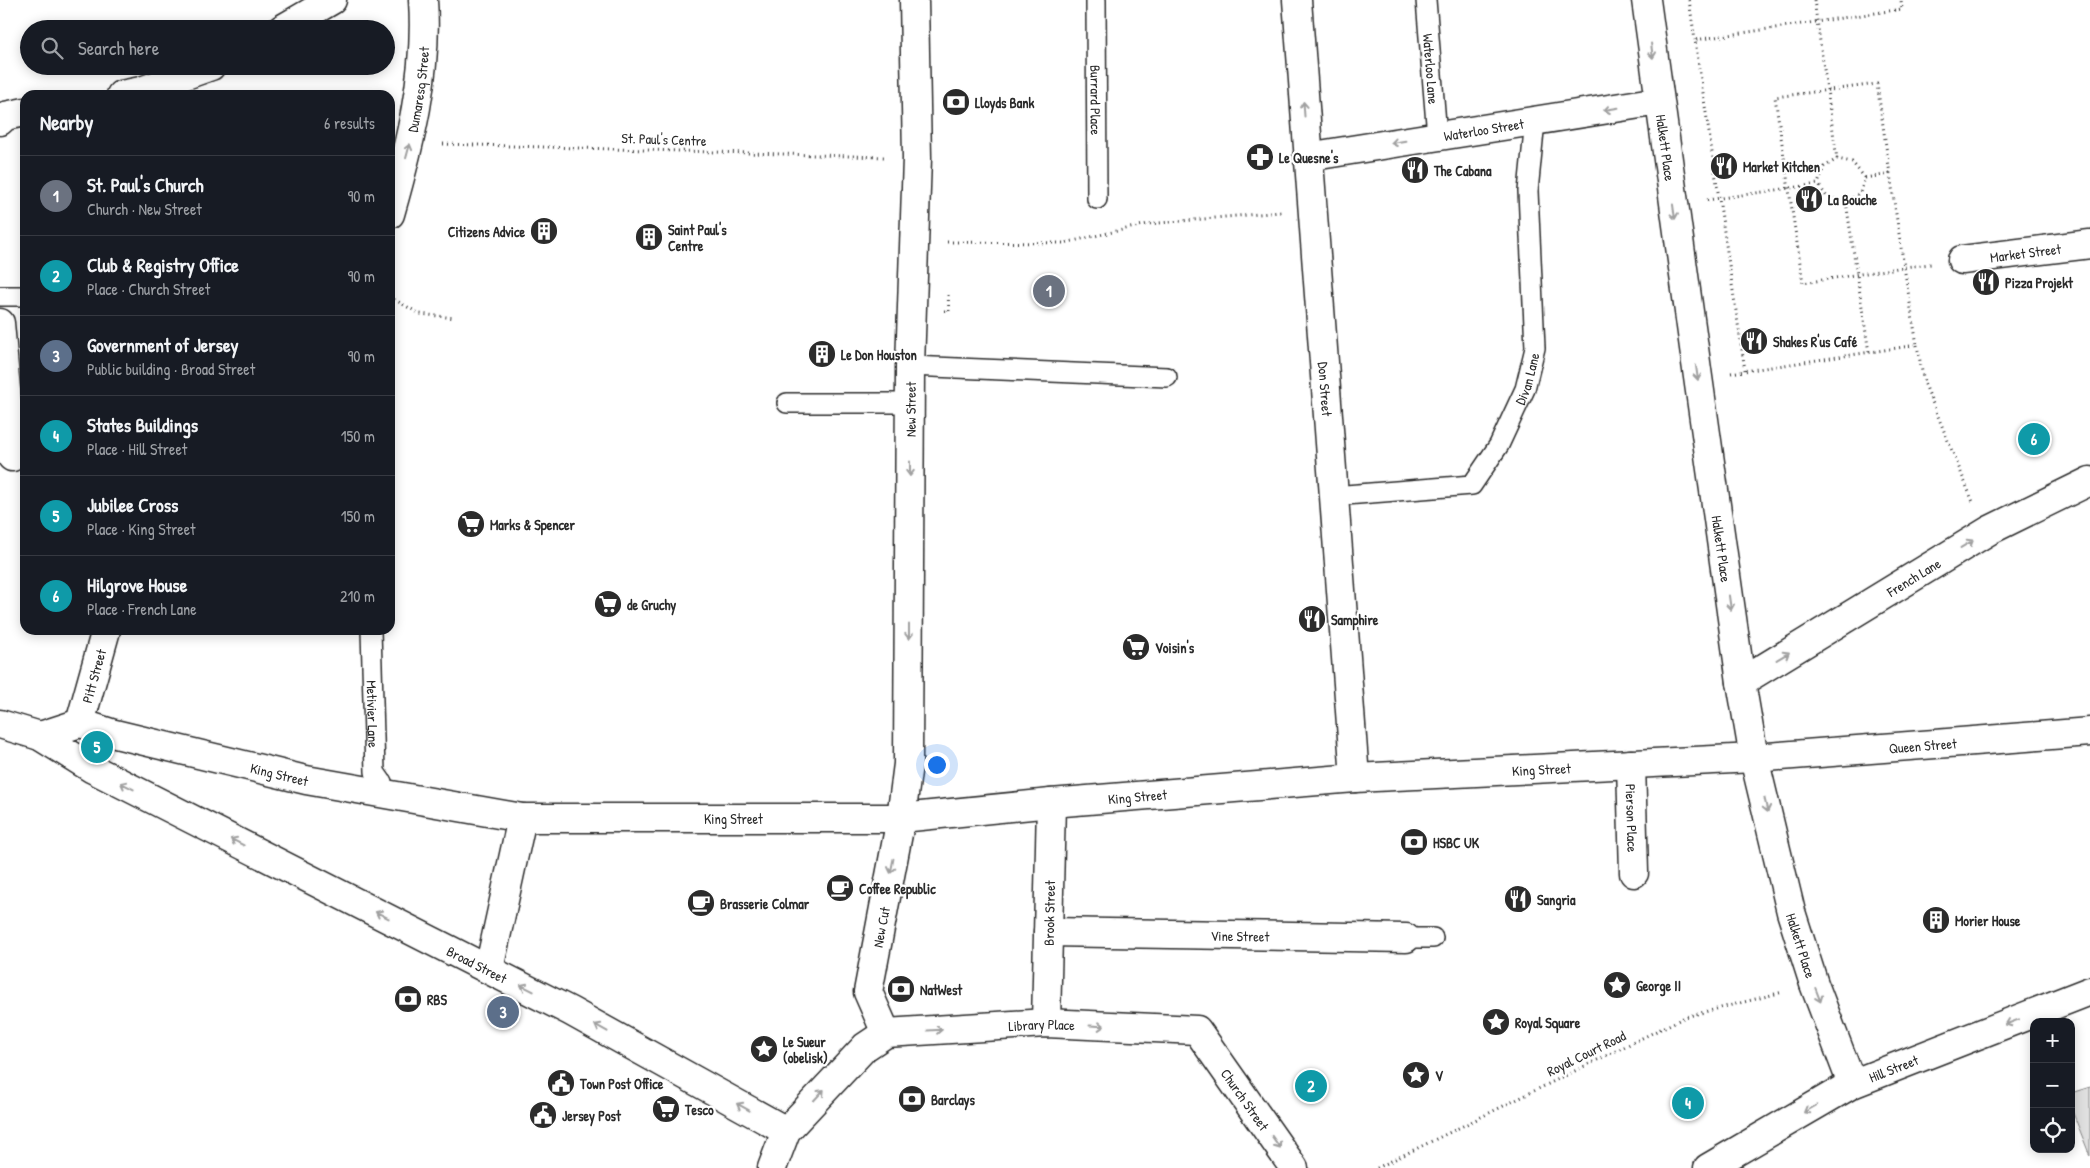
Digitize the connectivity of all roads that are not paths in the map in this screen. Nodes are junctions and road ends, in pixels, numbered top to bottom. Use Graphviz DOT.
graph roads {
  1 [pos="332,0"];
  2 [pos="914,0"];
  3 [pos="1096,0"];
  4 [pos="1296,0"];
  5 [pos="1426,0"];
  6 [pos="1653,1"];
  7 [pos="424,12"];
  8 [pos="298,20"];
  9 [pos="186,75"];
  10 [pos="144,90"];
  11 [pos="1659,101"];
  12 [pos="20,113"];
  13 [pos="1535,121"];
  14 [pos="0,122"];
  15 [pos="1437,136"];
  16 [pos="1307,157"];
  17 [pos="395,196"];
  18 [pos="1097,199"];
  19 [pos="2090,244"];
  20 [pos="1962,260"];
  21 [pos="0,296"];
  22 [pos="20,296"];
  23 [pos="0,323"];
  24 [pos="910,366"];
  25 [pos="1167,377"];
  26 [pos="786,403"];
  27 [pos="910,403"];
  28 [pos="12,457"];
  29 [pos="2090,481"];
  30 [pos="1333,496"];
  31 [pos="105,635"];
  32 [pos="372,635"];
  33 [pos="1741,682"];
  34 [pos="80,723"];
  35 [pos="0,724"];
  36 [pos="2090,732"];
  37 [pos="40,736"];
  38 [pos="1754,758"];
  39 [pos="1631,764"];
  40 [pos="1355,778"];
  41 [pos="381,794"];
  42 [pos="1051,803"];
  43 [pos="522,818"];
  44 [pos="901,818"];
  45 [pos="1634,873"];
  46 [pos="1048,932"];
  47 [pos="1406,938"];
  48 [pos="1433,938"];
  49 [pos="488,969"];
  50 [pos="2090,991"];
  51 [pos="1046,1023"];
  52 [pos="1197,1030"];
  53 [pos="886,1033"];
  54 [pos="1852,1084"];
  55 [pos="786,1131"];
  56 [pos="772,1168"];
  57 [pos="1294,1168"];
  58 [pos="1708,1168"];
  1 -- 8 [label="street"];
  2 -- 24 [label="street, New Street"];
  3 -- 18 [label="lane, Burrard Place"];
  16 -- 4 [label="street, Don Street, one-way"];
  5 -- 15 [label="lane, Waterloo Lane"];
  6 -- 11 [label="street, Halkett Place, one-way"];
  17 -- 7 [label="street, Dumaresq Street, one-way"];
  9 -- 10 [label="street"];
  11 -- 13 [label="street, Waterloo Street, one-way"];
  11 -- 33 [label="street, Halkett Place, one-way"];
  12 -- 14 [label="street"];
  13 -- 15 [label="street, Waterloo Street"];
  13 -- 30 [label="lane, Divan Lane"];
  15 -- 16 [label="street, Waterloo Street, one-way"];
  16 -- 30 [label="street, Don Street"];
  19 -- 20 [label="street, Market Street"];
  21 -- 22 [label="lane"];
  23 -- 28 [label="street"];
  24 -- 25 [label="lane"];
  24 -- 27 [label="street, New Street"];
  26 -- 27 [label="lane"];
  27 -- 44 [label="street, New Street, one-way"];
  33 -- 29 [label="street, French Lane, one-way"];
  30 -- 40 [label="street, Don Street"];
  31 -- 34 [label="street, Pitt Street"];
  32 -- 41 [label="lane, Metivier Lane"];
  33 -- 38 [label="street, Halkett Place"];
  34 -- 37 [label="street"];
  34 -- 41 [label="street, King Street"];
  35 -- 37 [label="street, Broad Street"];
  36 -- 38 [label="street, Queen Street"];
  49 -- 37 [label="street, Broad Street, one-way"];
  38 -- 39 [label="street, King Street"];
  38 -- 54 [label="street, Halkett Place, one-way"];
  39 -- 40 [label="street, King Street"];
  39 -- 45 [label="street, Pierson Place"];
  40 -- 42 [label="street, King Street"];
  41 -- 43 [label="street, King Street"];
  42 -- 44 [label="street, King Street"];
  42 -- 46 [label="street, Brook Street"];
  43 -- 44 [label="street, King Street"];
  43 -- 49 [label="street"];
  44 -- 53 [label="street, New Cut, one-way"];
  46 -- 47 [label="street, Vine Street"];
  46 -- 51 [label="street, Brook Street"];
  47 -- 48 [label="lane, Vine Street"];
  55 -- 49 [label="street, Broad Street, one-way"];
  50 -- 54 [label="street, Hill Street, one-way"];
  51 -- 52 [label="street, Library Place, one-way"];
  53 -- 51 [label="street, Library Place, one-way"];
  52 -- 57 [label="street, Church Street, one-way"];
  55 -- 53 [label="street, one-way"];
  54 -- 58 [label="street, Hill Street, one-way"];
  55 -- 56 [label="street"];
}
